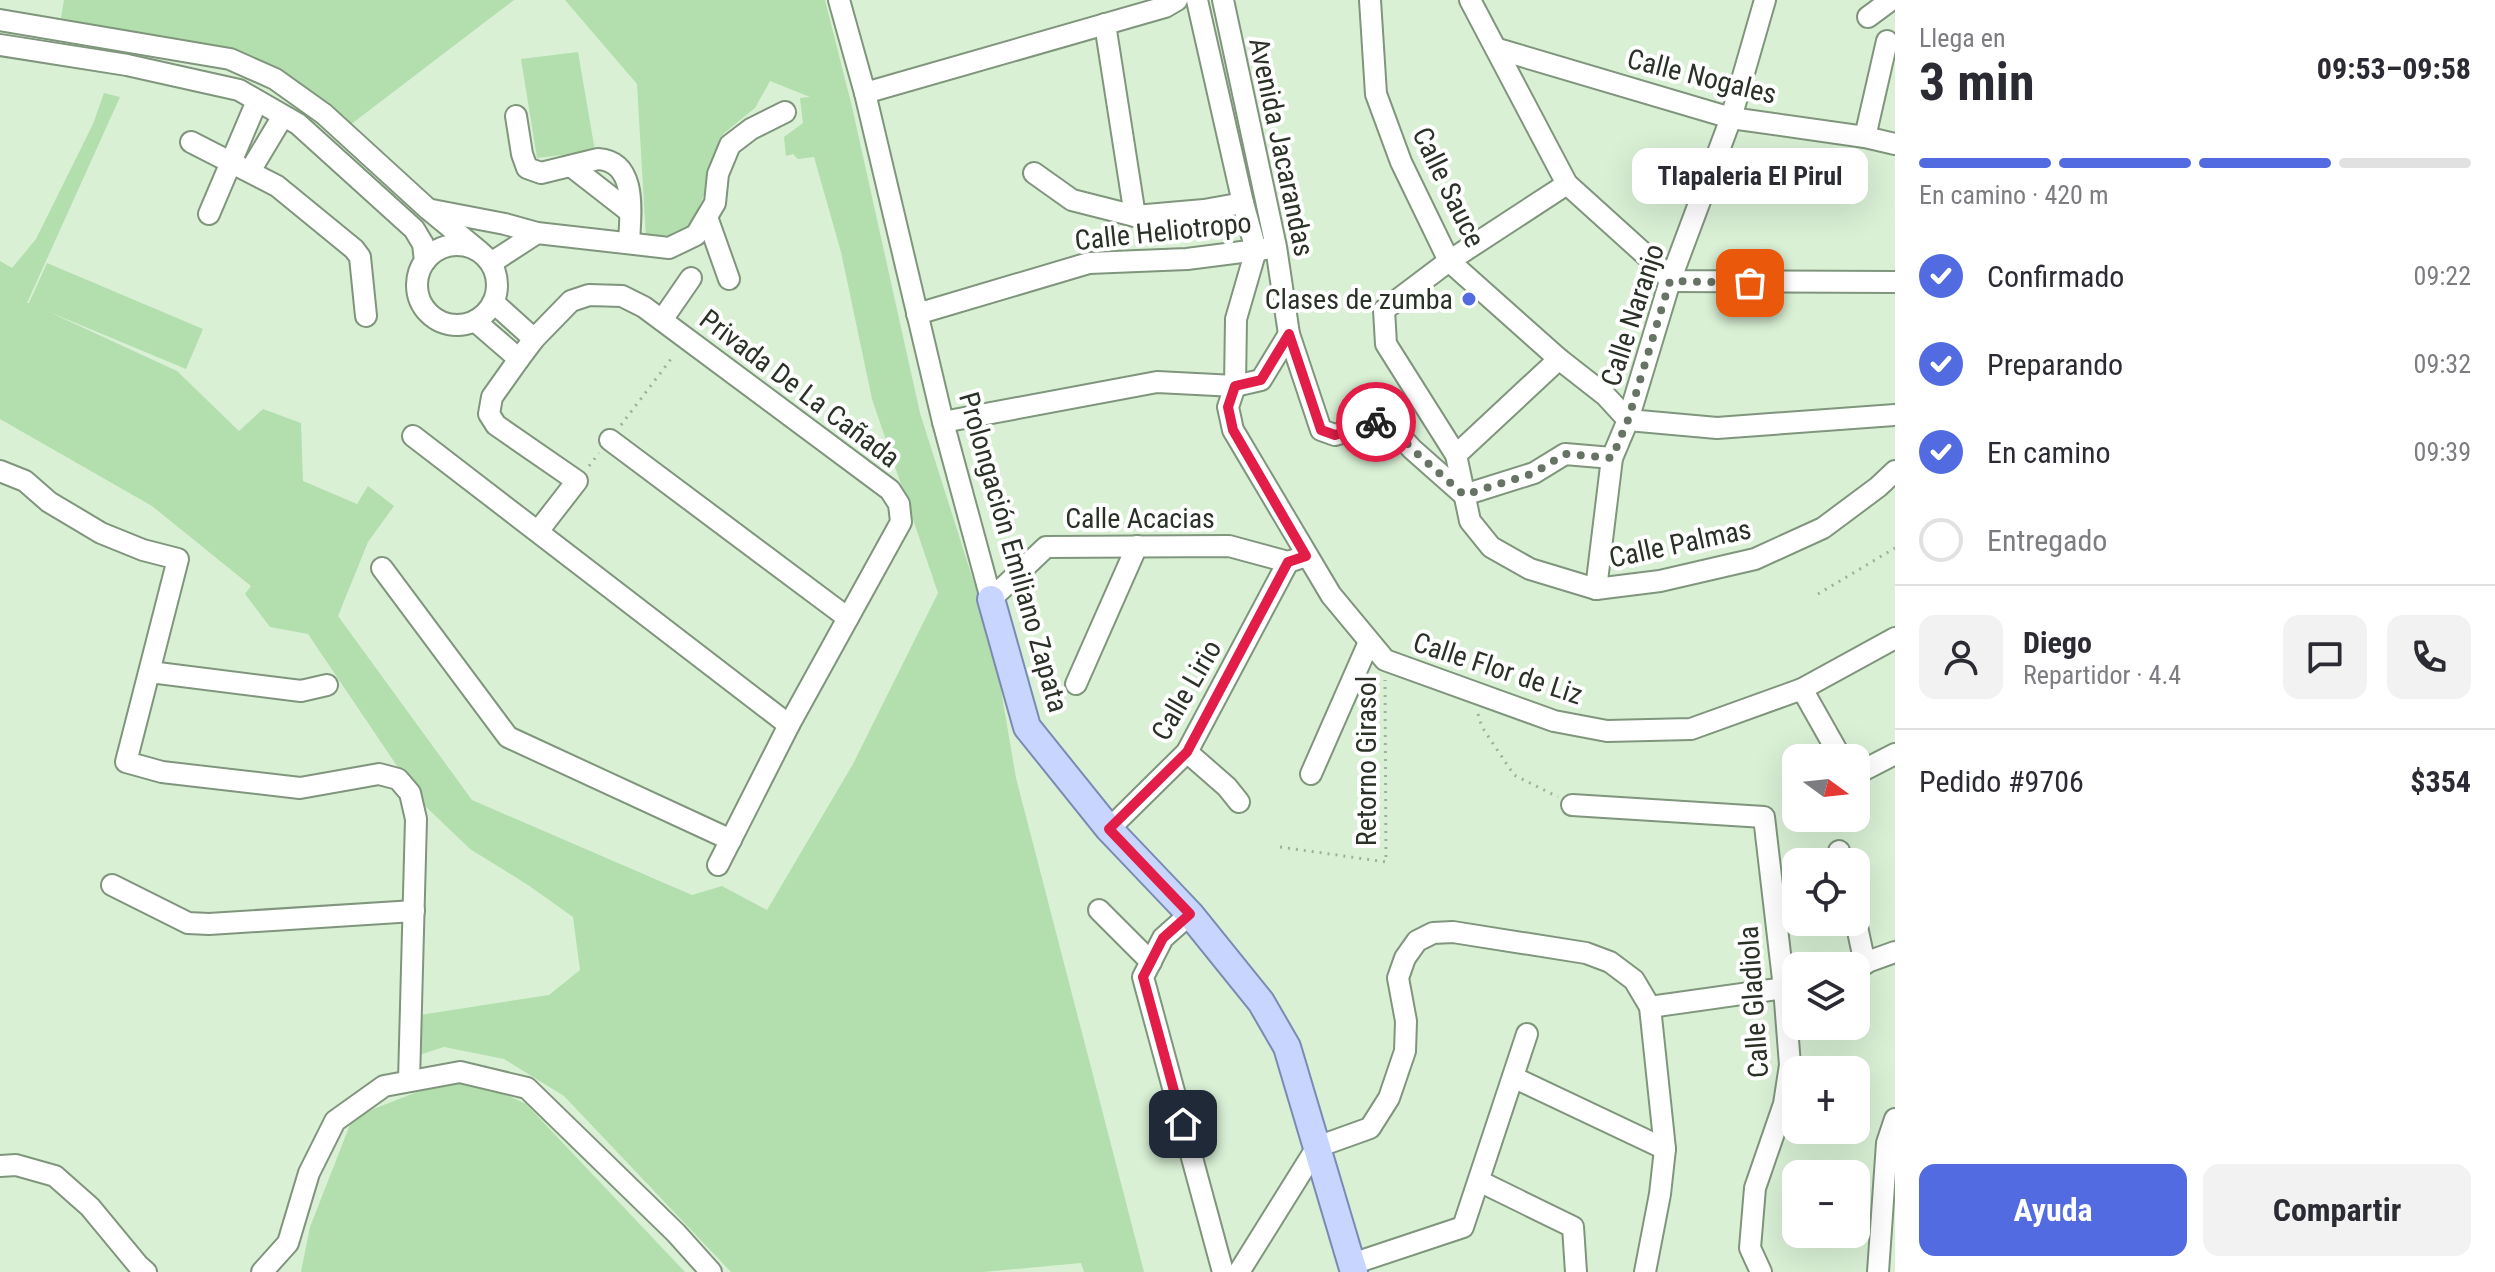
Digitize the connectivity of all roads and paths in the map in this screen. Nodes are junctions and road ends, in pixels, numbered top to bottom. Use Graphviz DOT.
graph roads {
  1 [pos="839,0"];
  2 [pos="1177,0"];
  3 [pos="1197,0"];
  4 [pos="1223,0"];
  5 [pos="1370,0"];
  6 [pos="1470,0"];
  7 [pos="1765,0"];
  8 [pos="1891,0"];
  9 [pos="1868,17"];
  10 [pos="0,20"];
  11 [pos="1105,24"];
  12 [pos="1887,41"];
  13 [pos="0,45"];
  14 [pos="1498,49"];
  15 [pos="865,93"];
  16 [pos="257,101"];
  17 [pos="785,112"];
  18 [pos="283,116"];
  19 [pos="516,116"];
  20 [pos="1731,118"];
  21 [pos="1865,137"];
  22 [pos="191,142"];
  23 [pos="1895,144"];
  24 [pos="571,166"];
  25 [pos="241,167"];
  26 [pos="1034,173"];
  27 [pos="1567,184"];
  28 [pos="1243,203"];
  29 [pos="428,209"];
  30 [pos="630,212"];
  31 [pos="209,214"];
  32 [pos="1135,216"];
  33 [pos="707,217"];
  34 [pos="537,233"];
  35 [pos="629,243"];
  36 [pos="1266,248"];
  37 [pos="485,257"];
  38 [pos="425,261"];
  39 [pos="1449,261"];
  40 [pos="691,278"];
  41 [pos="729,279"];
  42 [pos="1670,281"];
  43 [pos="1895,281"];
  44 [pos="493,302"];
  45 [pos="917,314"];
  46 [pos="366,316"];
  47 [pos="662,320"];
  48 [pos="475,321"];
  49 [pos="1289,334"];
  50 [pos="534,339"];
  51 [pos="686,339"];
  52 [pos="519,359"];
  53 [pos="1559,359"];
  54 [pos="1235,386"];
  55 [pos="1895,415"];
  56 [pos="1628,420"];
  57 [pos="943,422"];
  58 [pos="1335,435"];
  59 [pos="413,436"];
  60 [pos="610,440"];
  61 [pos="1456,455"];
  62 [pos="1612,458"];
  63 [pos="0,471"];
  64 [pos="1895,471"];
  65 [pos="577,481"];
  66 [pos="1464,495"];
  67 [pos="539,530"];
  68 [pos="1137,546"];
  69 [pos="1895,548"];
  70 [pos="1297,559"];
  71 [pos="382,568"];
  72 [pos="1596,589"];
  73 [pos="1818,594"];
  74 [pos="991,599"];
  75 [pos="848,618"];
  76 [pos="1895,638"];
  77 [pos="1369,642"];
  78 [pos="1385,660"];
  79 [pos="150,672"];
  80 [pos="1076,684"];
  81 [pos="327,685"];
  82 [pos="1802,689"];
  83 [pos="1471,691"];
  84 [pos="789,725"];
  85 [pos="1833,744"];
  86 [pos="1187,752"];
  87 [pos="1895,754"];
  88 [pos="1870,767"];
  89 [pos="1311,774"];
  90 [pos="1239,802"];
  91 [pos="1572,805"];
  92 [pos="1109,829"];
  93 [pos="731,840"];
  94 [pos="1280,847"];
  95 [pos="718,865"];
  96 [pos="112,885"];
  97 [pos="1099,910"];
  98 [pos="414,911"];
  99 [pos="1190,914"];
  100 [pos="1785,952"];
  101 [pos="1895,952"];
  102 [pos="1870,961"];
  103 [pos="1151,962"];
  104 [pos="1782,987"];
  105 [pos="1650,1007"];
  106 [pos="1527,1034"];
  107 [pos="1790,1040"];
  108 [pos="1513,1077"];
  109 [pos="409,1081"];
  110 [pos="1895,1119"];
  111 [pos="1317,1147"];
  112 [pos="1665,1149"];
  113 [pos="0,1166"];
  114 [pos="1479,1181"];
  115 [pos="1890,1189"];
  116 [pos="1353,1268"];
  117 [pos="146,1272"];
  118 [pos="262,1272"];
  119 [pos="711,1272"];
  120 [pos="1223,1272"];
  121 [pos="1239,1272"];
  122 [pos="1576,1272"];
  123 [pos="1645,1272"];
  124 [pos="1761,1272"];
  125 [pos="1878,1272"];
  1 -- 15 [label="street, Prolongación Emiliano Zapata"];
  2 -- 11 [label="street"];
  3 -- 28 [label="street, Avenida Jacarandas"];
  4 -- 36 [label="street, Avenida Jacarandas"];
  5 -- 39 [label="street, Calle Sauce"];
  6 -- 14 [label="street"];
  7 -- 20 [label="street, Calle Naranjo"];
  8 -- 9 [label="street"];
  10 -- 29 [label="street"];
  11 -- 15 [label="street"];
  11 -- 32 [label="street"];
  12 -- 21 [label="street"];
  13 -- 16 [label="street"];
  14 -- 20 [label="street, Calle Nogales"];
  14 -- 27 [label="street"];
  15 -- 45 [label="street, Prolongación Emiliano Zapata"];
  16 -- 18 [label="street"];
  16 -- 25 [label="street"];
  17 -- 33 [label="street"];
  18 -- 25 [label="street"];
  18 -- 38 [label="street"];
  19 -- 24 [label="street"];
  20 -- 21 [label="street, Calle Nogales"];
  20 -- 42 [label="street, Calle Naranjo"];
  21 -- 23 [label="street, Calle Nogales"];
  22 -- 25 [label="street"];
  24 -- 30 [label="street"];
  24 -- 30 [label="street"];
  25 -- 31 [label="street"];
  25 -- 46 [label="street"];
  26 -- 32 [label="street"];
  27 -- 39 [label="street"];
  27 -- 42 [label="street"];
  28 -- 32 [label="street"];
  28 -- 36 [label="street, Avenida Jacarandas"];
  29 -- 34 [label="street"];
  29 -- 37 [label="street"];
  30 -- 35 [label="street"];
  33 -- 35 [label="street"];
  33 -- 41 [label="street"];
  34 -- 35 [label="street"];
  34 -- 37 [label="street"];
  36 -- 45 [label="street, Calle Heliotropo"];
  36 -- 49 [label="street, Avenida Jacarandas"];
  36 -- 54 [label="street, Avenida Jacarandas"];
  37 -- 38 [label="street"];
  37 -- 44 [label="street"];
  38 -- 48 [label="street"];
  39 -- 53 [label="street, Calle Sauce"];
  39 -- 61 [label="street"];
  40 -- 47 [label="street"];
  42 -- 43 [label="street"];
  42 -- 56 [label="street, Calle Naranjo"];
  44 -- 48 [label="street"];
  44 -- 50 [label="street"];
  45 -- 57 [label="street, Prolongación Emiliano Zapata"];
  47 -- 50 [label="street, Privada De La Cañada"];
  47 -- 51 [label="street, Privada De La Cañada"];
  48 -- 52 [label="street"];
  49 -- 54 [label="street"];
  49 -- 58 [label="street, Avenida Jacarandas"];
  50 -- 52 [label="street, Privada De La Cañada"];
  51 -- 60 [label="path"];
  51 -- 75 [label="street, Privada De La Cañada"];
  52 -- 65 [label="street, Privada De La Cañada"];
  53 -- 56 [label="street, Calle Sauce"];
  53 -- 61 [label="street"];
  54 -- 57 [label="street"];
  54 -- 70 [label="street, Calle Flor de Liz"];
  55 -- 56 [label="street"];
  56 -- 62 [label="street, Calle Naranjo"];
  57 -- 74 [label="street, Prolongación Emiliano Zapata"];
  58 -- 66 [label="street, Calle Palmas"];
  59 -- 67 [label="street"];
  60 -- 65 [label="path"];
  60 -- 75 [label="street"];
  61 -- 66 [label="street"];
  62 -- 66 [label="street"];
  62 -- 72 [label="street, Calle Naranjo"];
  63 -- 79 [label="street"];
  64 -- 72 [label="street, Calle Palmas"];
  65 -- 67 [label="street"];
  66 -- 72 [label="street, Calle Palmas"];
  67 -- 84 [label="street"];
  68 -- 70 [label="street, Calle Acacias"];
  68 -- 74 [label="street, Calle Acacias"];
  68 -- 80 [label="street"];
  69 -- 73 [label="path"];
  70 -- 77 [label="street, Calle Flor de Liz"];
  70 -- 86 [label="street, Calle Lirio"];
  71 -- 93 [label="street"];
  74 -- 92 [label="main road, Prolongación Emiliano Zapata"];
  75 -- 84 [label="street, Privada De La Cañada"];
  76 -- 82 [label="street, Calle Flor de Liz"];
  77 -- 78 [label="street, Calle Flor de Liz"];
  77 -- 89 [label="street"];
  78 -- 83 [label="street, Calle Flor de Liz"];
  78 -- 94 [label="path, Retorno Girasol"];
  79 -- 81 [label="street"];
  79 -- 98 [label="street"];
  82 -- 83 [label="street, Calle Flor de Liz"];
  82 -- 85 [label="street"];
  83 -- 91 [label="path"];
  84 -- 93 [label="street, Privada De La Cañada"];
  86 -- 90 [label="street"];
  86 -- 92 [label="street, Calle Lirio"];
  87 -- 88 [label="street"];
  91 -- 100 [label="street, Calle Gladiola"];
  92 -- 99 [label="main road, Prolongación Emiliano Zapata"];
  93 -- 95 [label="street, Privada De La Cañada"];
  96 -- 98 [label="street"];
  97 -- 103 [label="street"];
  98 -- 109 [label="street"];
  99 -- 103 [label="street"];
  99 -- 111 [label="main road, Prolongación Emiliano Zapata"];
  101 -- 102 [label="street"];
  103 -- 120 [label="street"];
  104 -- 105 [label="street"];
  105 -- 111 [label="street"];
  105 -- 112 [label="street"];
  106 -- 108 [label="street"];
  107 -- 124 [label="street, Calle Gladiola"];
  108 -- 112 [label="street"];
  108 -- 114 [label="street"];
  109 -- 118 [label="street"];
  109 -- 119 [label="street"];
  110 -- 115 [label="street"];
  111 -- 116 [label="main road, Prolongación Emiliano Zapata"];
  111 -- 121 [label="street"];
  112 -- 123 [label="street"];
  113 -- 117 [label="street"];
  114 -- 116 [label="street"];
  114 -- 122 [label="street"];
  115 -- 125 [label="street"];
}
